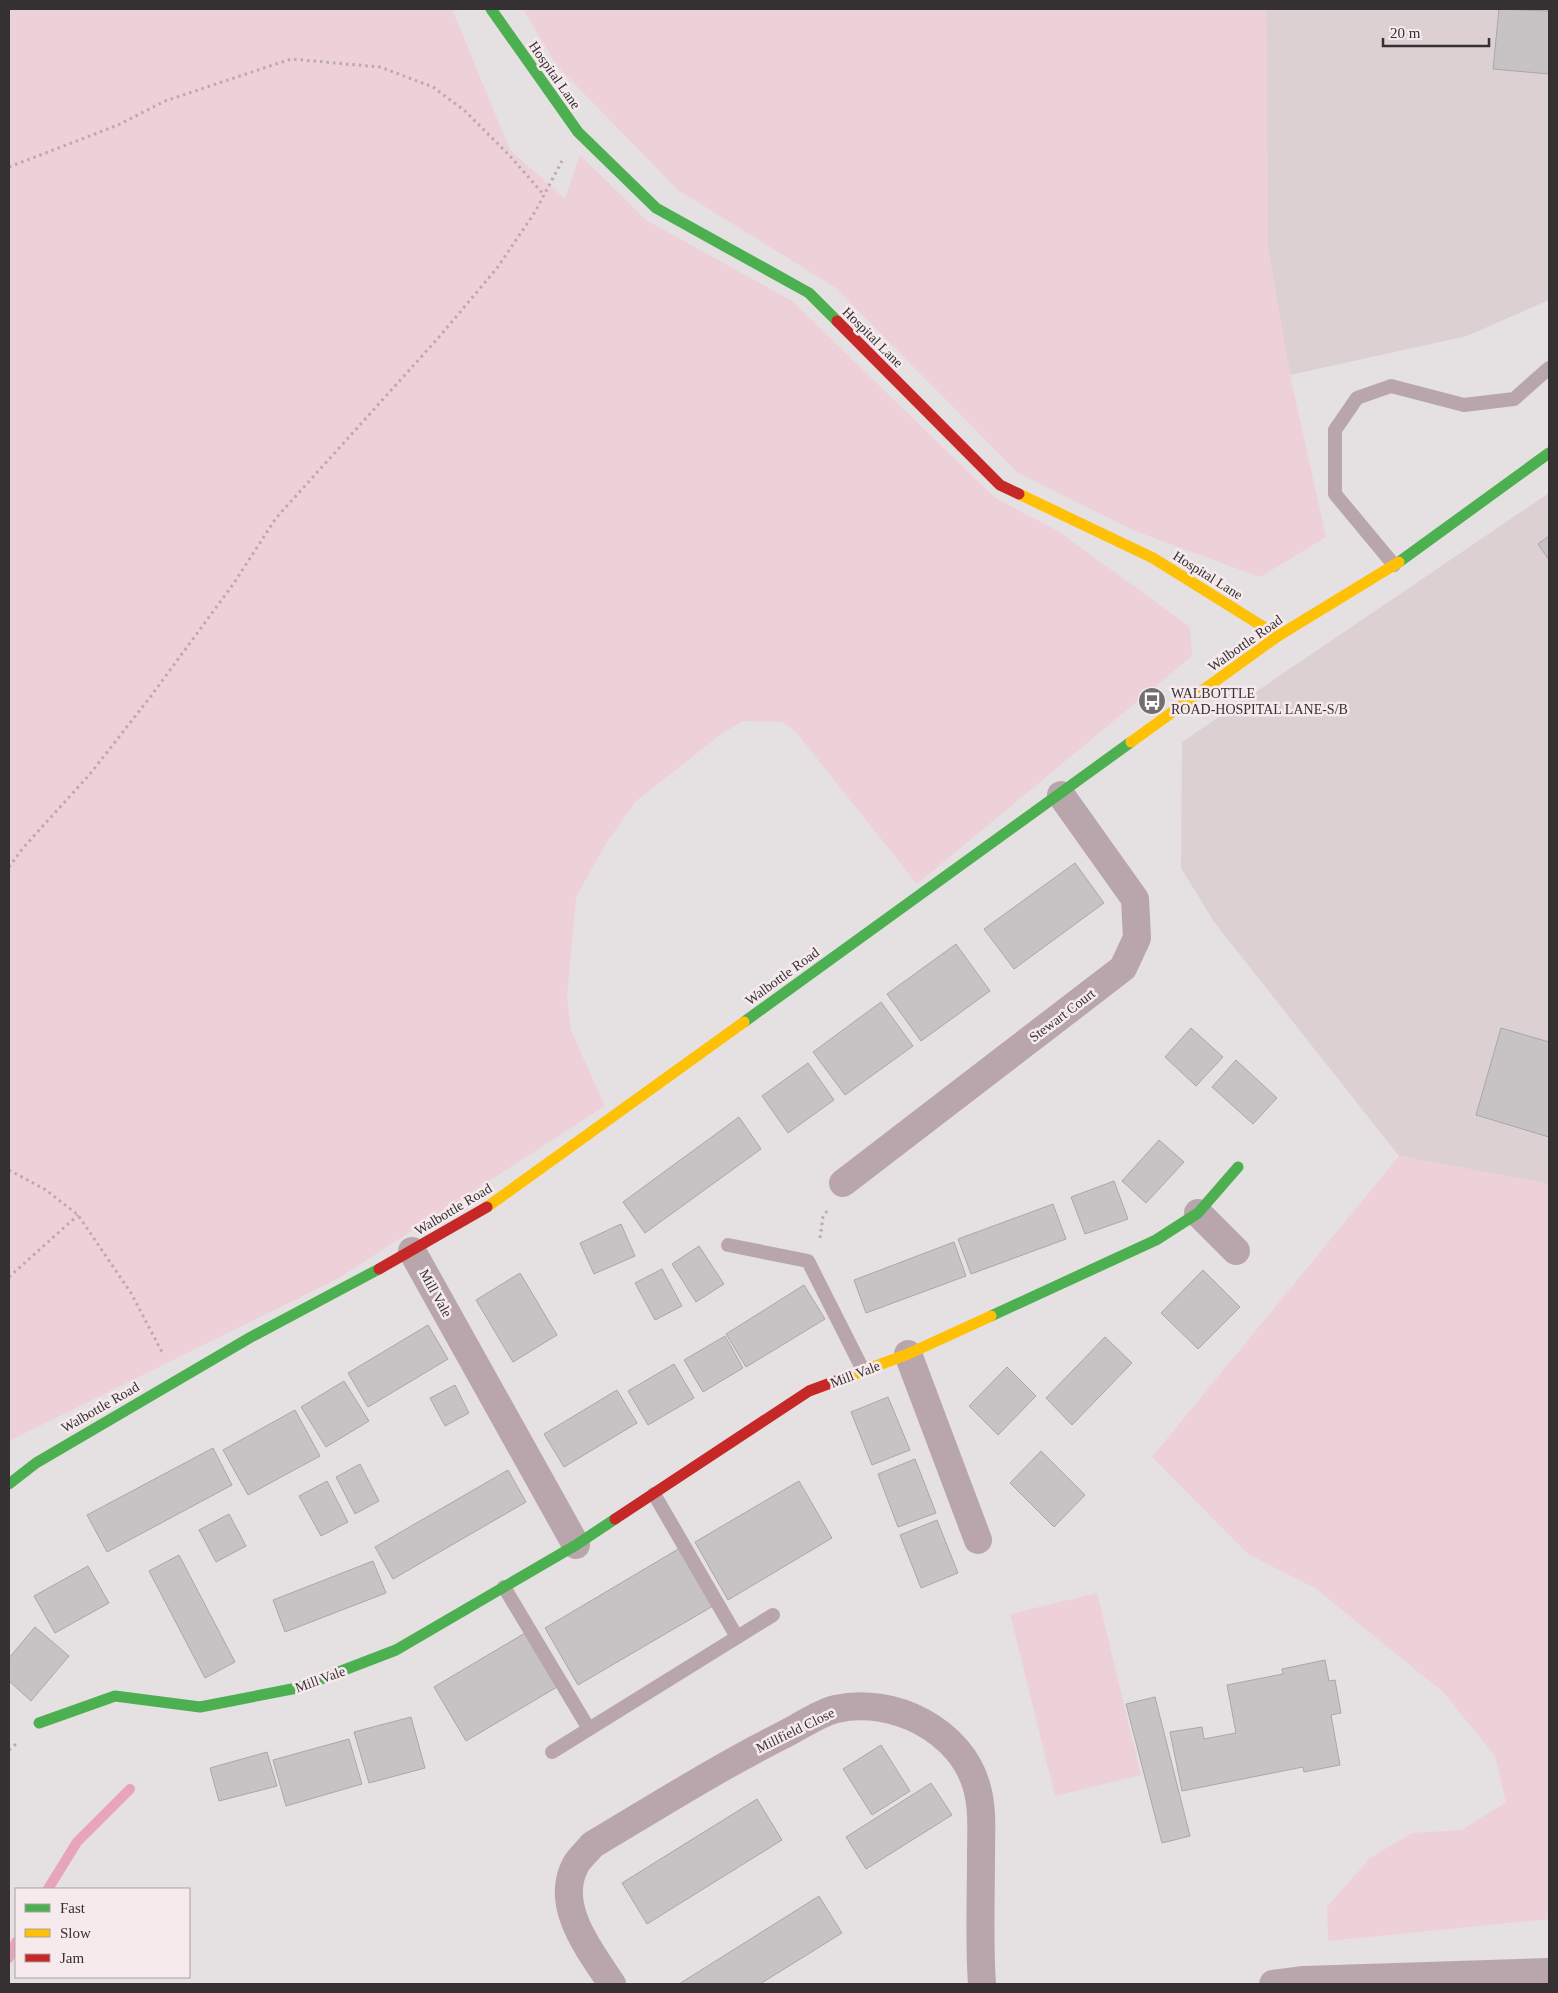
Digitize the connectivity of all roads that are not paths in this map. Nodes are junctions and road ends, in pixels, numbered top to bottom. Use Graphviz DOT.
graph roads {
  1 [pos="490,9"];
  2 [pos="1549,368"];
  3 [pos="1549,453"];
  4 [pos="1394,565"];
  5 [pos="1278,636"];
  6 [pos="1061,795"];
  7 [pos="1238,1166"];
  8 [pos="842,1182"];
  9 [pos="1198,1213"];
  10 [pos="728,1245"];
  11 [pos="412,1251"];
  12 [pos="1236,1251"];
  13 [pos="908,1354"];
  14 [pos="863,1370"];
  15 [pos="9,1484"];
  16 [pos="654,1494"];
  17 [pos="978,1540"];
  18 [pos="576,1546"];
  19 [pos="504,1587"];
  20 [pos="772,1615"];
  21 [pos="737,1637"];
  22 [pos="39,1723"];
  23 [pos="588,1729"];
  24 [pos="552,1752"];
  25 [pos="1549,1972"];
  26 [pos="1501,1979"];
  27 [pos="612,1984"];
  28 [pos="982,1984"];
  29 [pos="1273,1984"];
  1 -- 5 [label="street, Hospital Lane"];
  2 -- 4 [label="lane"];
  3 -- 4 [label="street, Walbottle Road"];
  4 -- 5 [label="street, Walbottle Road"];
  5 -- 6 [label="street, Walbottle Road"];
  6 -- 8 [label="street, Stewart Court"];
  6 -- 11 [label="street, Walbottle Road"];
  7 -- 9 [label="street, Mill Vale"];
  9 -- 12 [label="street"];
  9 -- 13 [label="street, Mill Vale"];
  10 -- 14 [label="lane"];
  11 -- 15 [label="street, Walbottle Road"];
  11 -- 18 [label="street, Mill Vale"];
  13 -- 14 [label="street, Mill Vale"];
  13 -- 17 [label="street"];
  14 -- 16 [label="street, Mill Vale"];
  16 -- 18 [label="street, Mill Vale"];
  16 -- 21 [label="lane"];
  18 -- 19 [label="street, Mill Vale"];
  19 -- 22 [label="street, Mill Vale"];
  19 -- 23 [label="lane"];
  20 -- 21 [label="lane"];
  21 -- 23 [label="lane"];
  23 -- 24 [label="lane"];
  25 -- 26 [label="street"];
  26 -- 29 [label="street"];
  27 -- 28 [label="street, Millfield Close"];
}
